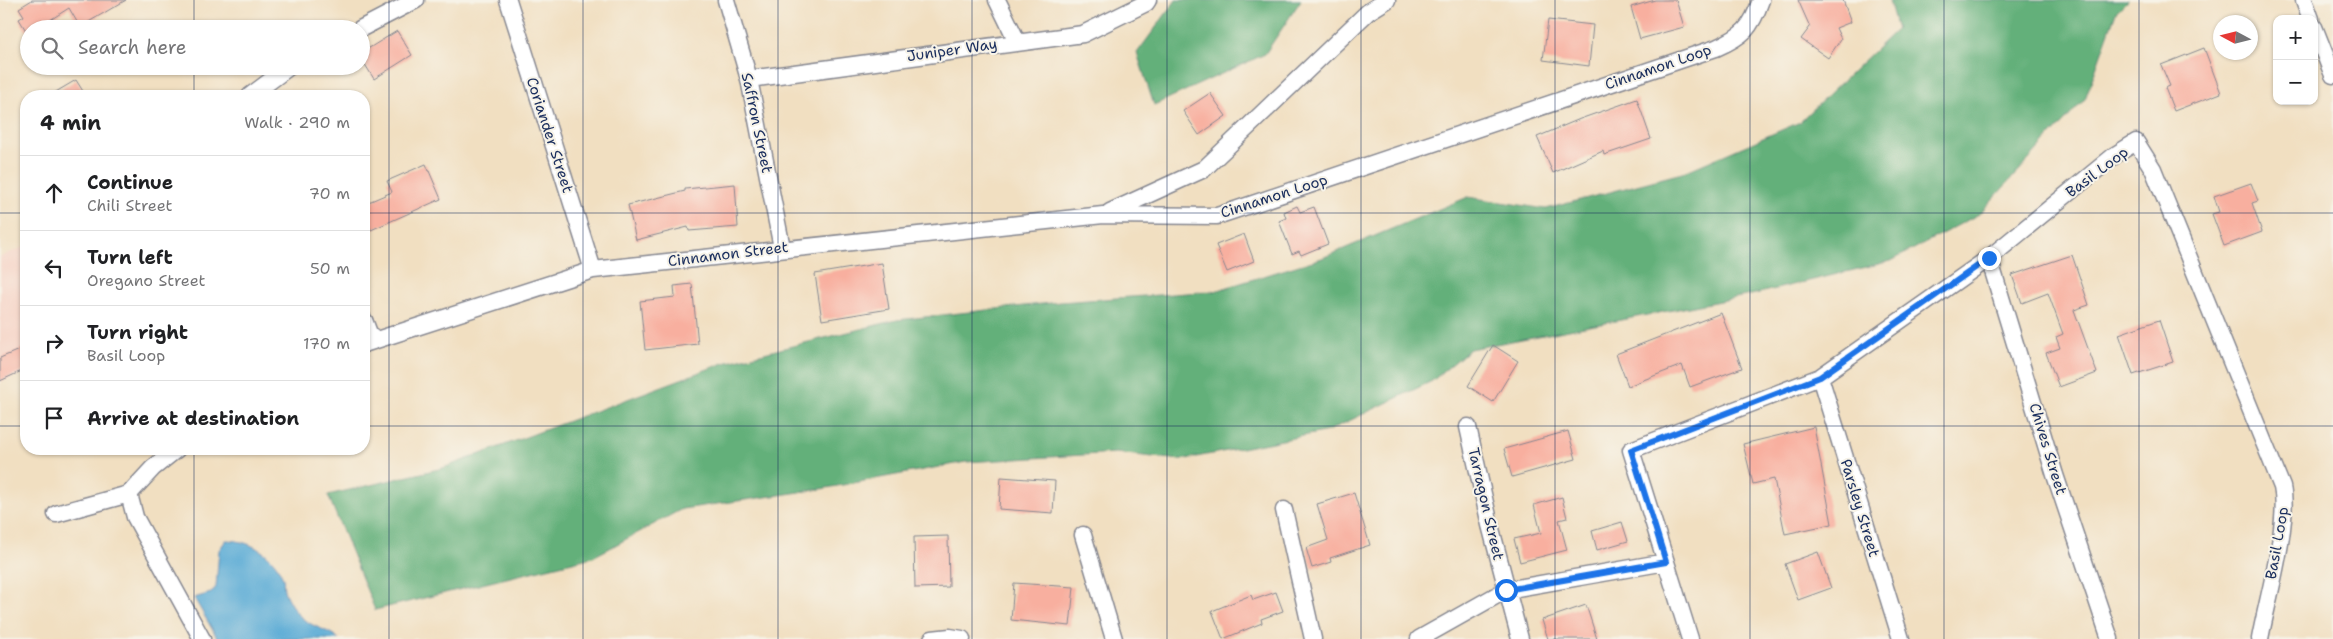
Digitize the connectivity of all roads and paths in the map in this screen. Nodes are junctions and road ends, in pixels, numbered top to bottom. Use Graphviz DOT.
graph roads {
  1 [pos="416,0"];
  2 [pos="508,0"];
  3 [pos="726,0"];
  4 [pos="997,0"];
  5 [pos="1148,0"];
  6 [pos="1387,0"];
  7 [pos="1761,0"];
  8 [pos="2304,0"];
  9 [pos="2310,15"];
  10 [pos="370,24"];
  11 [pos="2318,37"];
  12 [pos="1017,41"];
  13 [pos="281,75"];
  14 [pos="2333,75"];
  15 [pos="749,79"];
  16 [pos="267,90"];
  17 [pos="1103,215"];
  18 [pos="782,248"];
  19 [pos="1989,258"];
  20 [pos="593,270"];
  21 [pos="370,341"];
  22 [pos="1820,377"];
  23 [pos="1468,428"];
  24 [pos="169,455"];
  25 [pos="129,494"];
  26 [pos="1284,510"];
  27 [pos="56,514"];
  28 [pos="1083,535"];
  29 [pos="1666,562"];
  30 [pos="1506,590"];
  31 [pos="202,639"];
  32 [pos="932,639"];
  33 [pos="962,639"];
  34 [pos="1114,639"];
  35 [pos="1313,639"];
  36 [pos="1419,639"];
  37 [pos="1520,639"];
  38 [pos="1690,639"];
  39 [pos="1901,639"];
  40 [pos="2110,639"];
  41 [pos="2260,639"];
  1 -- 10 [label="street"];
  2 -- 20 [label="street, Coriander Street"];
  3 -- 15 [label="street, Saffron Street"];
  4 -- 12 [label="street"];
  5 -- 12 [label="street, Juniper Way"];
  6 -- 17 [label="street"];
  7 -- 17 [label="street, Cinnamon Loop"];
  8 -- 9 [label="street"];
  11 -- 14 [label="street"];
  12 -- 15 [label="street, Juniper Way"];
  13 -- 16 [label="street"];
  15 -- 18 [label="street, Saffron Street"];
  17 -- 18 [label="street, Cinnamon Street"];
  18 -- 20 [label="street, Cinnamon Street"];
  19 -- 22 [label="street, Basil Loop"];
  19 -- 40 [label="street, Chives Street"];
  19 -- 41 [label="street, Basil Loop"];
  20 -- 21 [label="street, Cinnamon Street"];
  22 -- 29 [label="street, Basil Loop"];
  22 -- 39 [label="street, Parsley Street"];
  23 -- 30 [label="street, Tarragon Street"];
  24 -- 25 [label="street"];
  25 -- 27 [label="street"];
  25 -- 31 [label="street"];
  26 -- 35 [label="street"];
  28 -- 34 [label="street"];
  29 -- 30 [label="street"];
  29 -- 38 [label="street"];
  30 -- 36 [label="street"];
  30 -- 37 [label="street, Tarragon Street"];
  32 -- 33 [label="street"];
}
